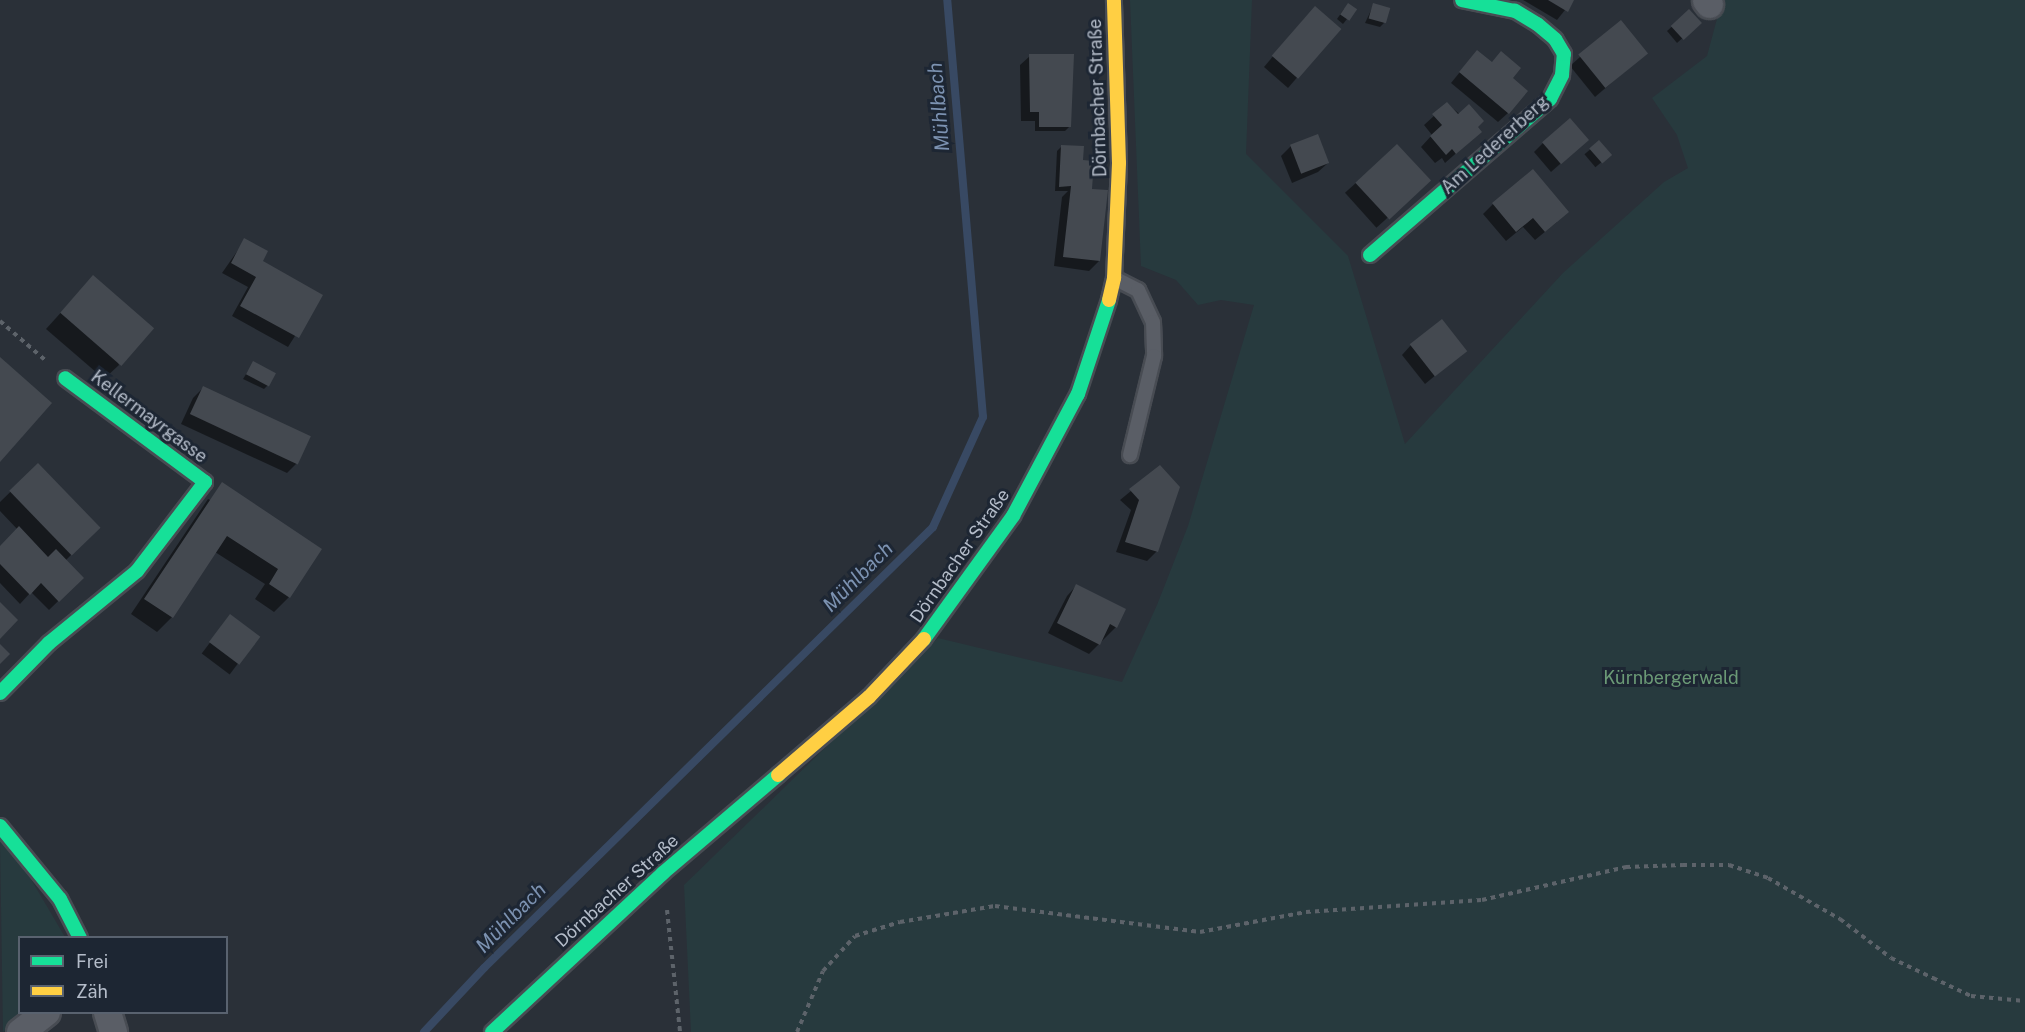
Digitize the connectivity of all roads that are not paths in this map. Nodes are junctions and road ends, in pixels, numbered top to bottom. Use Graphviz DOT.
graph roads {
  1 [pos="1114,0"];
  2 [pos="1462,0"];
  3 [pos="1370,255"];
  4 [pos="1114,278"];
  5 [pos="65,378"];
  6 [pos="1130,455"];
  7 [pos="0,693"];
  8 [pos="0,826"];
  9 [pos="79,936"];
  10 [pos="43,1014"];
  11 [pos="108,1014"];
  12 [pos="20,1032"];
  13 [pos="113,1032"];
  14 [pos="492,1032"];
  1 -- 4 [label="street, Dörnbacher Straße"];
  2 -- 3 [label="street, Am Ledererberg"];
  4 -- 6 [label="lane"];
  4 -- 14 [label="street, Dörnbacher Straße"];
  5 -- 7 [label="street, Kellermayrgasse"];
  8 -- 9 [label="street"];
  10 -- 12 [label="street"];
  11 -- 13 [label="street"];
}
